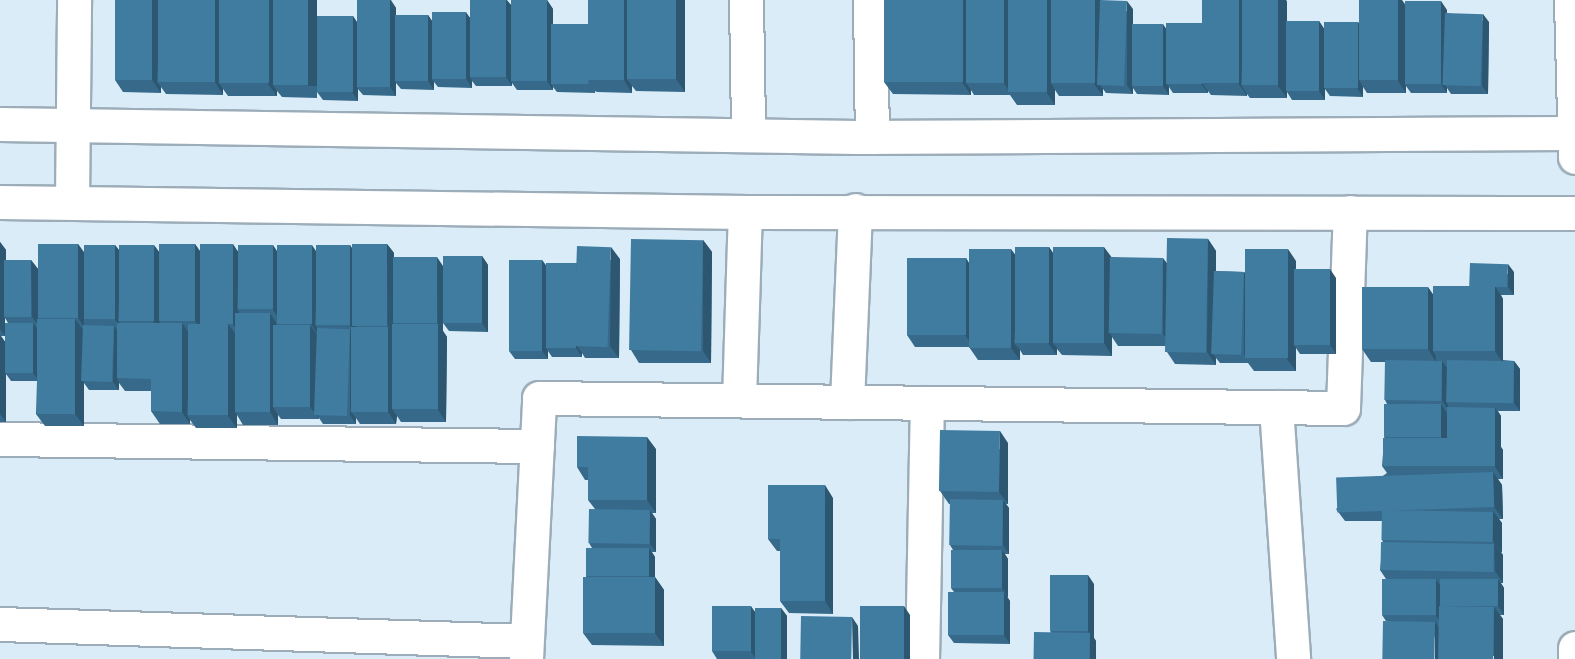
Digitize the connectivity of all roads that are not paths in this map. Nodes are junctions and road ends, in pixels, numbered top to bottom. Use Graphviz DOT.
graph roads {
  1 [pos="74,0"];
  2 [pos="746,0"];
  3 [pos="870,0"];
  4 [pos="1570,0"];
  5 [pos="0,124"];
  6 [pos="72,124"];
  7 [pos="748,134"];
  8 [pos="872,137"];
  9 [pos="1575,141"];
  10 [pos="72,201"];
  11 [pos="0,202"];
  12 [pos="855,210"];
  13 [pos="745,212"];
  14 [pos="1350,212"];
  15 [pos="1575,213"];
  16 [pos="739,400"];
  17 [pos="848,402"];
  18 [pos="927,403"];
  19 [pos="1276,407"];
  20 [pos="0,439"];
  21 [pos="537,446"];
  22 [pos="0,624"];
  23 [pos="1575,648"];
  24 [pos="526,650"];
  25 [pos="922,659"];
  26 [pos="1293,659"];
  27 [pos="1575,659"];
  1 -- 6 [label="street"];
  2 -- 7 [label="street"];
  3 -- 8 [label="street"];
  4 -- 9 [label="street"];
  5 -- 6 [label="street"];
  6 -- 7 [label="street"];
  6 -- 10 [label="street"];
  7 -- 8 [label="street"];
  8 -- 9 [label="street"];
  10 -- 11 [label="street"];
  10 -- 13 [label="street"];
  12 -- 13 [label="street"];
  12 -- 14 [label="street"];
  12 -- 17 [label="street"];
  13 -- 16 [label="street"];
  14 -- 15 [label="street"];
  14 -- 19 [label="street"];
  16 -- 17 [label="street"];
  16 -- 21 [label="street"];
  17 -- 18 [label="street"];
  18 -- 19 [label="street"];
  18 -- 25 [label="street"];
  19 -- 26 [label="street"];
  20 -- 21 [label="street"];
  21 -- 24 [label="street"];
  22 -- 24 [label="street"];
  23 -- 27 [label="street"];
}
